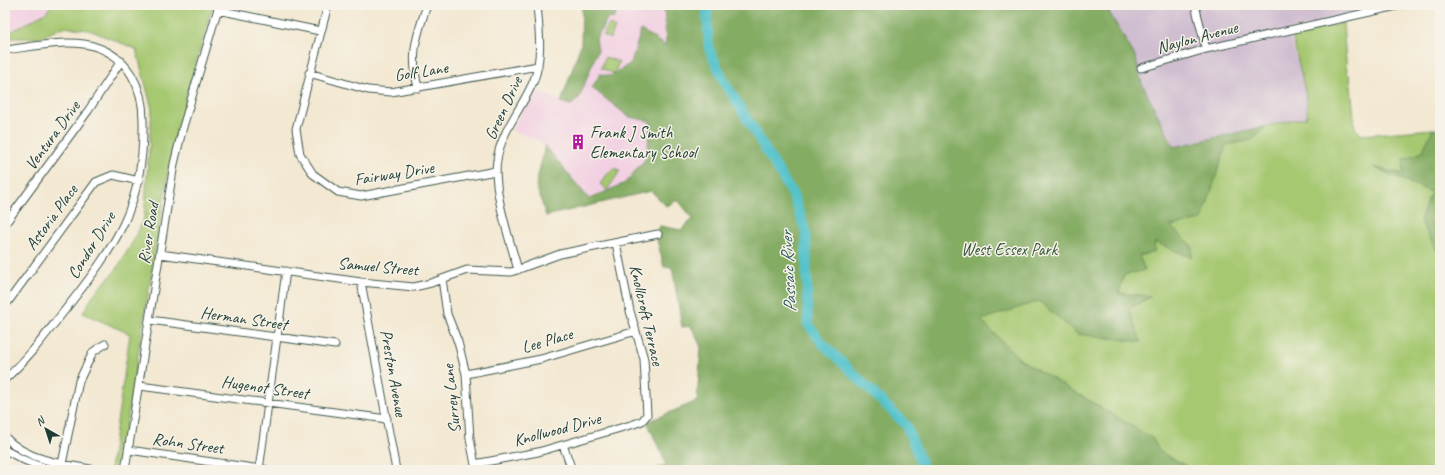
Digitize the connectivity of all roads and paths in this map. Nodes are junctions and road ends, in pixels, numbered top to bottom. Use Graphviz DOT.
graph roads {
  1 [pos="328,5"];
  2 [pos="427,5"];
  3 [pos="537,5"];
  4 [pos="1195,5"];
  5 [pos="1401,5"];
  6 [pos="218,7"];
  7 [pos="320,32"];
  8 [pos="1206,49"];
  9 [pos="5,50"];
  10 [pos="121,61"];
  11 [pos="538,66"];
  12 [pos="1141,68"];
  13 [pos="309,73"];
  14 [pos="418,88"];
  15 [pos="496,171"];
  16 [pos="139,181"];
  17 [pos="5,224"];
  18 [pos="658,234"];
  19 [pos="616,243"];
  20 [pos="160,254"];
  21 [pos="518,270"];
  22 [pos="286,271"];
  23 [pos="442,279"];
  24 [pos="361,282"];
  25 [pos="5,306"];
  26 [pos="150,320"];
  27 [pos="636,331"];
  28 [pos="277,338"];
  29 [pos="105,344"];
  30 [pos="335,345"];
  31 [pos="466,374"];
  32 [pos="5,379"];
  33 [pos="140,386"];
  34 [pos="268,403"];
  35 [pos="645,418"];
  36 [pos="387,419"];
  37 [pos="6,440"];
  38 [pos="563,445"];
  39 [pos="5,450"];
  40 [pos="129,450"];
  41 [pos="62,464"];
  42 [pos="476,467"];
  43 [pos="49,470"];
  44 [pos="97,470"];
  45 [pos="125,470"];
  46 [pos="259,470"];
  47 [pos="267,470"];
  48 [pos="396,470"];
  49 [pos="572,470"];
  1 -- 7 [label="street, Fairway Drive"];
  2 -- 14 [label="street"];
  3 -- 11 [label="street, Green Drive"];
  4 -- 8 [label="street"];
  5 -- 8 [label="street, Naylon Avenue"];
  6 -- 7 [label="street"];
  6 -- 20 [label="street, River Road"];
  7 -- 13 [label="street, Fairway Drive"];
  8 -- 12 [label="street, Naylon Avenue"];
  9 -- 10 [label="street, Condor Drive"];
  10 -- 16 [label="street, Condor Drive"];
  10 -- 17 [label="street, Ventura Drive"];
  11 -- 14 [label="street, Golf Lane"];
  11 -- 15 [label="street, Green Drive"];
  13 -- 14 [label="street, Golf Lane"];
  13 -- 15 [label="street, Fairway Drive"];
  15 -- 21 [label="street, Green Drive"];
  16 -- 25 [label="street, Astoria Place"];
  16 -- 32 [label="street, Condor Drive"];
  18 -- 19 [label="street, Samuel Street"];
  19 -- 21 [label="street, Samuel Street"];
  19 -- 27 [label="street, Knollcroft Terrace"];
  20 -- 22 [label="street, Samuel Street"];
  20 -- 26 [label="street, River Road"];
  21 -- 23 [label="street, Samuel Street"];
  22 -- 24 [label="street, Samuel Street"];
  22 -- 28 [label="street"];
  23 -- 24 [label="street, Samuel Street"];
  23 -- 31 [label="street, Surrey Lane"];
  24 -- 36 [label="street, Preston Avenue"];
  26 -- 28 [label="street, Herman Street"];
  26 -- 33 [label="street, River Road"];
  27 -- 31 [label="street, Lee Place"];
  27 -- 35 [label="street, Knollcroft Terrace"];
  28 -- 30 [label="street, Herman Street"];
  28 -- 34 [label="street"];
  29 -- 41 [label="street"];
  31 -- 42 [label="street, Surrey Lane"];
  33 -- 34 [label="street, Hugenot Street"];
  33 -- 40 [label="street, River Road"];
  34 -- 36 [label="street, Hugenot Street"];
  34 -- 46 [label="street"];
  35 -- 38 [label="street, Knollwood Drive"];
  36 -- 48 [label="street, Preston Avenue"];
  37 -- 41 [label="street"];
  38 -- 42 [label="street, Knollwood Drive"];
  38 -- 49 [label="street"];
  39 -- 43 [label="street"];
  40 -- 45 [label="street, River Road"];
  40 -- 46 [label="street, Rohn Street"];
  41 -- 44 [label="street"];
  46 -- 47 [label="street, Rohn Street"];
}
